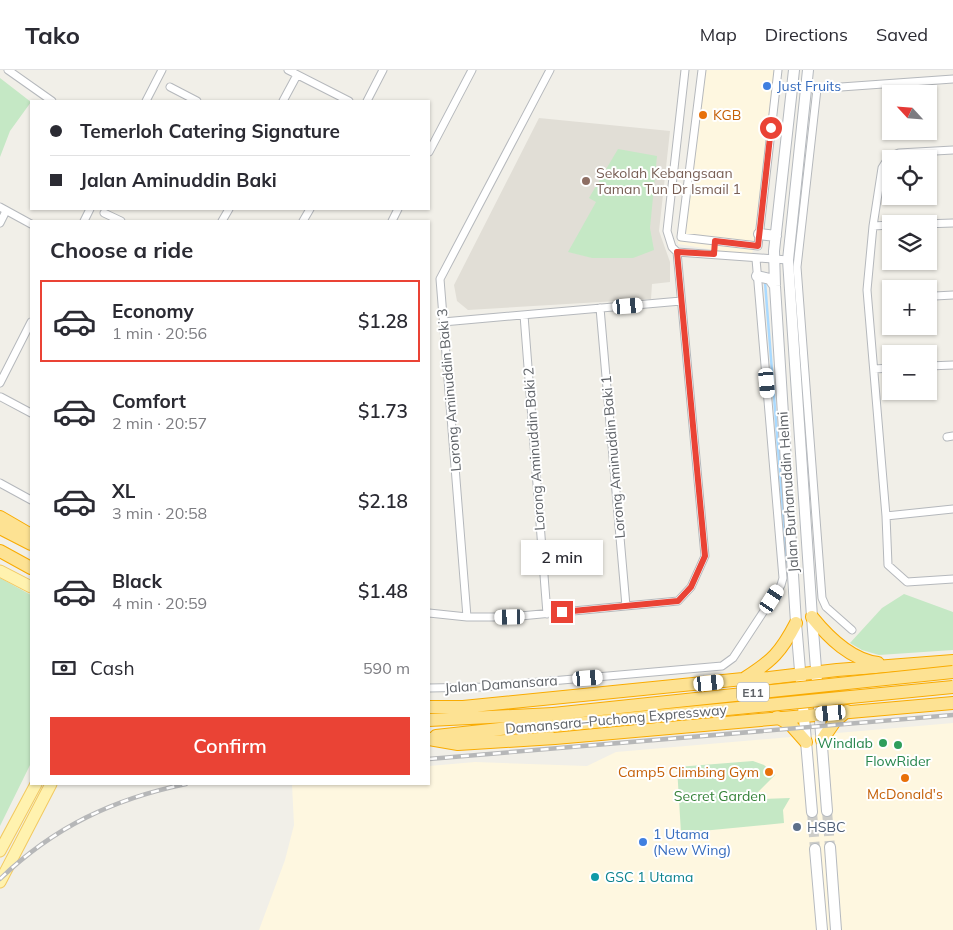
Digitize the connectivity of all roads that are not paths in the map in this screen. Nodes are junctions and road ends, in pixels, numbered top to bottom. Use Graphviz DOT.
graph roads {
  1 [pos="8,70"];
  2 [pos="162,70"];
  3 [pos="288,70"];
  4 [pos="383,70"];
  5 [pos="472,70"];
  6 [pos="550,70"];
  7 [pos="685,70"];
  8 [pos="702,70"];
  9 [pos="778,70"];
  10 [pos="794,70"];
  11 [pos="808,70"];
  12 [pos="297,74"];
  13 [pos="953,80"];
  14 [pos="170,87"];
  15 [pos="806,89"];
  16 [pos="816,89"];
  17 [pos="51,100"];
  18 [pos="147,100"];
  19 [pos="195,100"];
  20 [pos="284,100"];
  21 [pos="347,100"];
  22 [pos="368,100"];
  23 [pos="430,150"];
  24 [pos="953,150"];
  25 [pos="3,209"];
  26 [pos="104,213"];
  27 [pos="119,220"];
  28 [pos="953,222"];
  29 [pos="0,223"];
  30 [pos="30,223"];
  31 [pos="937,223"];
  32 [pos="873,226"];
  33 [pos="882,226"];
  34 [pos="759,234"];
  35 [pos="776,236"];
  36 [pos="715,241"];
  37 [pos="677,252"];
  38 [pos="714,254"];
  39 [pos="756,259"];
  40 [pos="774,259"];
  41 [pos="788,260"];
  42 [pos="757,276"];
  43 [pos="775,286"];
  44 [pos="953,295"];
  45 [pos="937,296"];
  46 [pos="681,301"];
  47 [pos="600,308"];
  48 [pos="524,315"];
  49 [pos="443,322"];
  50 [pos="30,324"];
  51 [pos="953,365"];
  52 [pos="937,366"];
  53 [pos="874,369"];
  54 [pos="882,369"];
  55 [pos="0,382"];
  56 [pos="1,397"];
  57 [pos="30,412"];
  58 [pos="0,483"];
  59 [pos="30,499"];
  60 [pos="953,509"];
  61 [pos="886,516"];
  62 [pos="0,518"];
  63 [pos="0,528"];
  64 [pos="30,534"];
  65 [pos="30,543"];
  66 [pos="0,551"];
  67 [pos="30,567"];
  68 [pos="0,571"];
  69 [pos="953,579"];
  70 [pos="30,586"];
  71 [pos="626,606"];
  72 [pos="430,613"];
  73 [pos="547,614"];
  74 [pos="467,617"];
  75 [pos="812,617"];
  76 [pos="796,623"];
  77 [pos="852,630"];
  78 [pos="953,661"];
  79 [pos="897,665"];
  80 [pos="722,666"];
  81 [pos="843,670"];
  82 [pos="953,672"];
  83 [pos="816,673"];
  84 [pos="801,675"];
  85 [pos="769,678"];
  86 [pos="743,679"];
  87 [pos="953,687"];
  88 [pos="430,688"];
  89 [pos="953,703"];
  90 [pos="430,707"];
  91 [pos="907,707"];
  92 [pos="847,711"];
  93 [pos="820,714"];
  94 [pos="804,715"];
  95 [pos="774,718"];
  96 [pos="430,720"];
  97 [pos="553,720"];
  98 [pos="430,738"];
  99 [pos="430,738"];
  100 [pos="822,740"];
  101 [pos="806,742"];
  102 [pos="35,785"];
  103 [pos="50,785"];
  104 [pos="827,811"];
  105 [pos="812,812"];
  106 [pos="830,848"];
  107 [pos="815,849"];
  108 [pos="0,852"];
  109 [pos="0,882"];
  110 [pos="819,929"];
  111 [pos="836,930"];
  1 -- 17 [label="street"];
  2 -- 18 [label="street"];
  3 -- 12 [label="street"];
  4 -- 22 [label="street"];
  5 -- 23 [label="street"];
  6 -- 49 [label="street, Lorong Aminuddin Baki 3"];
  7 -- 37 [label="street"];
  8 -- 36 [label="street"];
  9 -- 34 [label="street"];
  10 -- 35 [label="main road, Jalan Burhanuddin Helmi"];
  11 -- 15 [label="main road, Jalan Burhanuddin Helmi"];
  12 -- 20 [label="street"];
  12 -- 21 [label="street"];
  13 -- 16 [label="street"];
  14 -- 19 [label="street"];
  15 -- 16 [label="street"];
  15 -- 41 [label="main road, Jalan Burhanuddin Helmi"];
  16 -- 77 [label="street, Jalan Burhanuddin Helmi"];
  24 -- 32 [label="street"];
  25 -- 29 [label="street"];
  25 -- 30 [label="street"];
  26 -- 27 [label="street"];
  28 -- 31 [label="street"];
  32 -- 33 [label="street"];
  32 -- 53 [label="street"];
  34 -- 35 [label="main road"];
  34 -- 36 [label="street"];
  35 -- 40 [label="main road, Jalan Burhanuddin Helmi"];
  36 -- 38 [label="street"];
  37 -- 38 [label="street"];
  37 -- 46 [label="street"];
  38 -- 39 [label="street"];
  39 -- 40 [label="street"];
  39 -- 42 [label="street, Jalan Burhanuddin Helmi"];
  40 -- 41 [label="street"];
  40 -- 43 [label="main road, Jalan Burhanuddin Helmi"];
  41 -- 75 [label="main road, Jalan Burhanuddin Helmi"];
  42 -- 43 [label="main road"];
  42 -- 80 [label="street, Jalan Burhanuddin Helmi"];
  43 -- 76 [label="main road, Jalan Burhanuddin Helmi"];
  44 -- 45 [label="street"];
  46 -- 47 [label="street"];
  46 -- 71 [label="street"];
  47 -- 48 [label="street"];
  47 -- 71 [label="street, Lorong Aminuddin Baki 1"];
  48 -- 49 [label="street"];
  48 -- 73 [label="street, Lorong Aminuddin Baki 2"];
  49 -- 74 [label="street, Lorong Aminuddin Baki 3"];
  50 -- 55 [label="street"];
  51 -- 52 [label="street"];
  53 -- 54 [label="street"];
  53 -- 61 [label="street"];
  56 -- 57 [label="street"];
  58 -- 59 [label="street"];
  60 -- 61 [label="street"];
  61 -- 69 [label="street"];
  62 -- 64 [label="highway"];
  63 -- 65 [label="highway"];
  66 -- 67 [label="highway"];
  68 -- 70 [label="main road"];
  71 -- 73 [label="street"];
  72 -- 74 [label="street"];
  73 -- 74 [label="street"];
  75 -- 79 [label="highway"];
  75 -- 83 [label="main road, Jalan Burhanuddin Helmi"];
  76 -- 84 [label="main road, Jalan Burhanuddin Helmi"];
  76 -- 86 [label="highway"];
  78 -- 79 [label="highway"];
  79 -- 81 [label="highway"];
  80 -- 88 [label="street, Jalan Damansara"];
  81 -- 83 [label="highway"];
  81 -- 91 [label="highway"];
  82 -- 97 [label="highway, Damansara–Puchong Expressway / E11, bridge"];
  83 -- 84 [label="highway"];
  83 -- 93 [label="main road, Jalan Burhanuddin Helmi"];
  84 -- 85 [label="highway"];
  84 -- 94 [label="main road, Jalan Burhanuddin Helmi"];
  85 -- 86 [label="highway"];
  85 -- 95 [label="highway"];
  86 -- 90 [label="highway"];
  87 -- 97 [label="highway, Damansara–Puchong Expressway / E11, bridge"];
  89 -- 91 [label="highway"];
  91 -- 92 [label="highway"];
  92 -- 93 [label="highway"];
  92 -- 100 [label="highway"];
  93 -- 94 [label="highway"];
  93 -- 100 [label="main road, Jalan Burhanuddin Helmi"];
  94 -- 95 [label="highway"];
  94 -- 101 [label="main road, Jalan Burhanuddin Helmi"];
  95 -- 99 [label="highway"];
  95 -- 101 [label="highway"];
  96 -- 97 [label="highway, Damansara–Puchong Expressway / E11"];
  97 -- 98 [label="highway, Damansara–Puchong Expressway / E11"];
  100 -- 104 [label="main road, Jalan Burhanuddin Helmi"];
  101 -- 105 [label="main road, Jalan Burhanuddin Helmi"];
  102 -- 108 [label="main road"];
  103 -- 109 [label="main road"];
  106 -- 111 [label="main road"];
  107 -- 110 [label="main road"];
}
